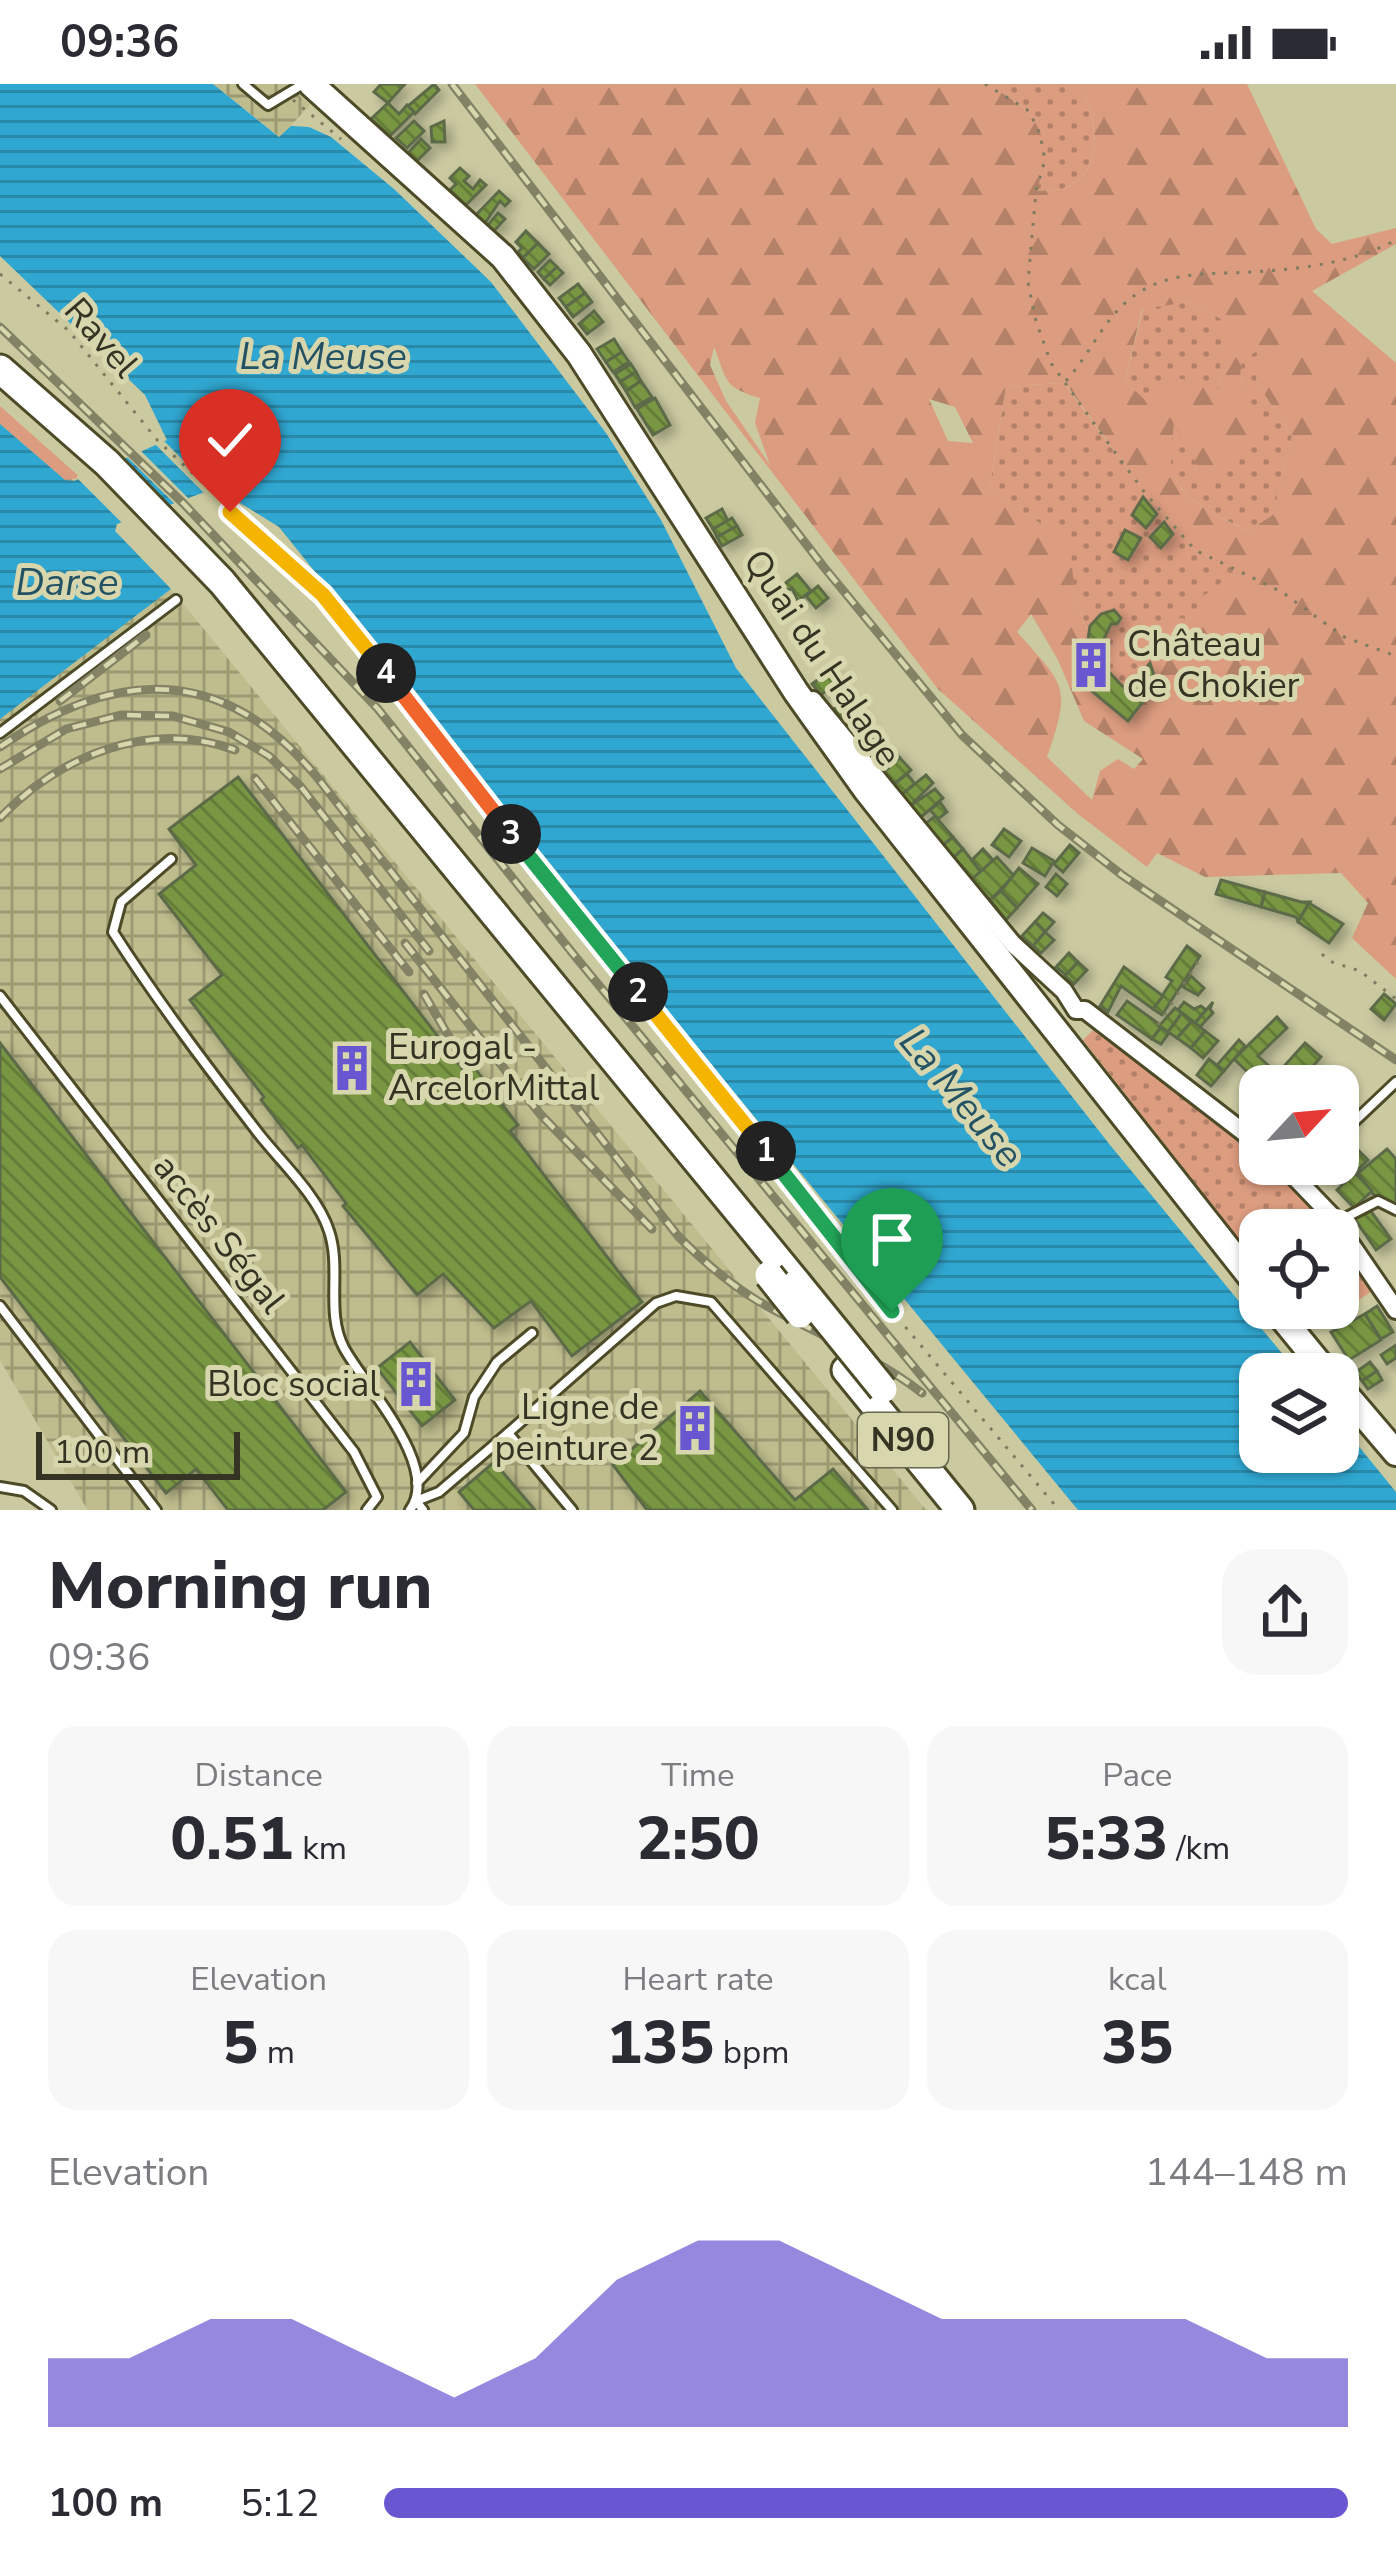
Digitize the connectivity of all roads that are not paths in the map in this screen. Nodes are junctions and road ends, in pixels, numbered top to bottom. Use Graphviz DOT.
graph roads {
  1 [pos="243,84"];
  2 [pos="307,84"];
  3 [pos="0,369"];
  4 [pos="0,388"];
  5 [pos="99,467"];
  6 [pos="149,516"];
  7 [pos="176,600"];
  8 [pos="796,692"];
  9 [pos="0,733"];
  10 [pos="171,859"];
  11 [pos="0,996"];
  12 [pos="1076,1010"];
  13 [pos="1052,1023"];
  14 [pos="1396,1082"];
  15 [pos="1359,1117"];
  16 [pos="1239,1129"];
  17 [pos="1306,1185"];
  18 [pos="1325,1209"];
  19 [pos="1359,1210"];
  20 [pos="1396,1210"];
  21 [pos="1359,1256"];
  22 [pos="1239,1262"];
  23 [pos="0,1306"];
  24 [pos="1396,1310"];
  25 [pos="1291,1329"];
  26 [pos="532,1333"];
  27 [pos="1311,1353"];
  28 [pos="1359,1410"];
  29 [pos="508,1433"];
  30 [pos="1396,1453"];
  31 [pos="416,1484"];
  32 [pos="0,1486"];
  33 [pos="413,1506"];
  34 [pos="51,1510"];
  35 [pos="156,1510"];
  36 [pos="367,1510"];
  37 [pos="423,1510"];
  38 [pos="572,1510"];
  39 [pos="892,1510"];
  40 [pos="960,1510"];
  41 [pos="982,1510"];
  1 -- 2 [label="lane"];
  2 -- 8 [label="main road, Quai du Halage"];
  3 -- 5 [label="highway, N90"];
  4 -- 5 [label="highway, N90"];
  5 -- 6 [label="highway, N90"];
  6 -- 40 [label="highway, N90, bridge"];
  6 -- 41 [label="highway, N90, bridge"];
  7 -- 9 [label="lane"];
  8 -- 12 [label="street"];
  8 -- 13 [label="main road, Quai du Halage"];
  10 -- 31 [label="lane"];
  11 -- 36 [label="lane, accès Ségal"];
  12 -- 13 [label="street"];
  12 -- 16 [label="street"];
  13 -- 22 [label="main road, Quai du Halage"];
  14 -- 15 [label="lane"];
  17 -- 18 [label="street"];
  19 -- 20 [label="lane"];
  21 -- 24 [label="street"];
  23 -- 35 [label="lane"];
  25 -- 27 [label="main road"];
  26 -- 31 [label="lane"];
  28 -- 30 [label="main road"];
  29 -- 33 [label="lane"];
  29 -- 38 [label="lane"];
  29 -- 39 [label="lane"];
  31 -- 33 [label="lane"];
  32 -- 34 [label="lane"];
  33 -- 37 [label="lane"];
}
